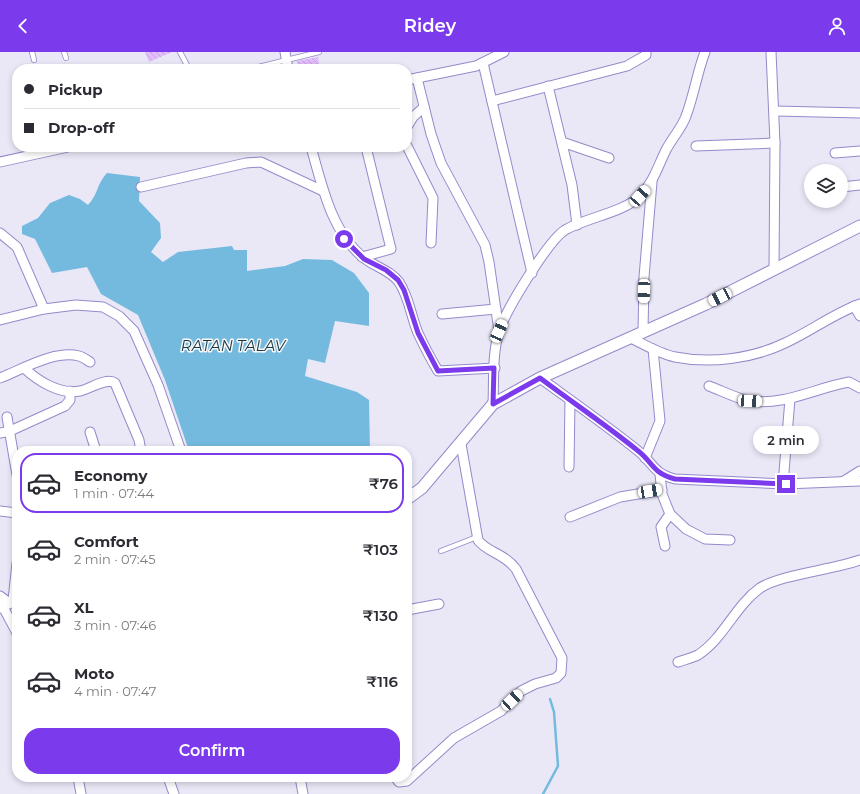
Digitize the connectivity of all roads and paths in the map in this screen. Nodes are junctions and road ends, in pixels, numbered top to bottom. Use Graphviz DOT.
graph roads {
  1 [pos="32,52"];
  2 [pos="64,52"];
  3 [pos="180,52"];
  4 [pos="319,52"];
  5 [pos="504,52"];
  6 [pos="646,52"];
  7 [pos="705,52"];
  8 [pos="771,52"];
  9 [pos="66,58"];
  10 [pos="34,60"];
  11 [pos="286,60"];
  12 [pos="483,63"];
  13 [pos="186,64"];
  14 [pos="270,64"];
  15 [pos="417,78"];
  16 [pos="412,79"];
  17 [pos="548,86"];
  18 [pos="492,101"];
  19 [pos="424,107"];
  20 [pos="774,111"];
  21 [pos="860,113"];
  22 [pos="412,119"];
  23 [pos="562,142"];
  24 [pos="775,143"];
  25 [pos="696,146"];
  26 [pos="860,151"];
  27 [pos="45,152"];
  28 [pos="312,152"];
  29 [pos="367,152"];
  30 [pos="410,152"];
  31 [pos="835,153"];
  32 [pos="610,158"];
  33 [pos="0,162"];
  34 [pos="652,182"];
  35 [pos="860,185"];
  36 [pos="848,186"];
  37 [pos="141,187"];
  38 [pos="323,192"];
  39 [pos="577,225"];
  40 [pos="860,226"];
  41 [pos="0,233"];
  42 [pos="431,243"];
  43 [pos="362,257"];
  44 [pos="774,269"];
  45 [pos="532,273"];
  46 [pos="857,305"];
  47 [pos="44,309"];
  48 [pos="496,309"];
  49 [pos="442,314"];
  50 [pos="860,316"];
  51 [pos="0,320"];
  52 [pos="499,331"];
  53 [pos="643,332"];
  54 [pos="631,338"];
  55 [pos="653,349"];
  56 [pos="90,362"];
  57 [pos="24,368"];
  58 [pos="494,368"];
  59 [pos="0,378"];
  60 [pos="540,378"];
  61 [pos="709,386"];
  62 [pos="860,388"];
  63 [pos="70,391"];
  64 [pos="790,399"];
  65 [pos="570,400"];
  66 [pos="493,404"];
  67 [pos="7,417"];
  68 [pos="10,430"];
  69 [pos="90,432"];
  70 [pos="0,433"];
  71 [pos="461,444"];
  72 [pos="12,446"];
  73 [pos="94,446"];
  74 [pos="140,446"];
  75 [pos="179,446"];
  76 [pos="645,458"];
  77 [pos="569,466"];
  78 [pos="860,471"];
  79 [pos="660,474"];
  80 [pos="860,481"];
  81 [pos="843,482"];
  82 [pos="783,484"];
  83 [pos="662,490"];
  84 [pos="412,496"];
  85 [pos="0,511"];
  86 [pos="12,512"];
  87 [pos="670,514"];
  88 [pos="570,517"];
  89 [pos="477,537"];
  90 [pos="730,540"];
  91 [pos="665,546"];
  92 [pos="442,551"];
  93 [pos="860,560"];
  94 [pos="12,582"];
  95 [pos="7,601"];
  96 [pos="439,604"];
  97 [pos="412,609"];
  98 [pos="12,617"];
  99 [pos="678,662"];
  100 [pos="412,776"];
  101 [pos="79,782"];
  102 [pos="170,782"];
  103 [pos="301,782"];
  104 [pos="81,794"];
  105 [pos="174,794"];
  106 [pos="303,794"];
  1 -- 10 [label="lane"];
  2 -- 9 [label="lane"];
  3 -- 13 [label="lane"];
  4 -- 11 [label="lane"];
  5 -- 12 [label="street"];
  6 -- 17 [label="street"];
  7 -- 34 [label="street"];
  8 -- 20 [label="street"];
  11 -- 14 [label="lane"];
  12 -- 15 [label="street"];
  12 -- 18 [label="street"];
  15 -- 16 [label="street"];
  15 -- 19 [label="street"];
  17 -- 18 [label="street"];
  17 -- 23 [label="street"];
  18 -- 45 [label="street"];
  19 -- 22 [label="street"];
  19 -- 48 [label="street"];
  20 -- 21 [label="street"];
  20 -- 24 [label="street"];
  23 -- 32 [label="street"];
  23 -- 39 [label="street"];
  24 -- 25 [label="street"];
  24 -- 44 [label="street"];
  26 -- 31 [label="street"];
  27 -- 33 [label="street"];
  28 -- 38 [label="street"];
  29 -- 43 [label="street"];
  30 -- 42 [label="street"];
  34 -- 39 [label="street"];
  34 -- 53 [label="street"];
  35 -- 36 [label="street"];
  37 -- 38 [label="street"];
  38 -- 43 [label="street"];
  39 -- 45 [label="street"];
  40 -- 44 [label="street"];
  41 -- 47 [label="street"];
  43 -- 58 [label="street"];
  44 -- 53 [label="street"];
  45 -- 52 [label="street"];
  46 -- 50 [label="street"];
  46 -- 55 [label="street"];
  47 -- 51 [label="street"];
  47 -- 75 [label="street"];
  48 -- 49 [label="street"];
  48 -- 52 [label="street"];
  52 -- 58 [label="street"];
  53 -- 54 [label="street"];
  54 -- 55 [label="street"];
  54 -- 60 [label="street"];
  55 -- 76 [label="street"];
  56 -- 57 [label="street"];
  57 -- 59 [label="street"];
  57 -- 63 [label="street"];
  58 -- 66 [label="street"];
  60 -- 65 [label="street"];
  60 -- 66 [label="street"];
  61 -- 64 [label="street"];
  62 -- 64 [label="street"];
  63 -- 68 [label="street"];
  63 -- 74 [label="street"];
  64 -- 82 [label="street"];
  65 -- 76 [label="street"];
  65 -- 77 [label="street"];
  66 -- 71 [label="street"];
  67 -- 68 [label="street"];
  68 -- 70 [label="street"];
  68 -- 72 [label="street"];
  69 -- 73 [label="street"];
  71 -- 84 [label="street"];
  71 -- 89 [label="street"];
  76 -- 79 [label="street"];
  78 -- 81 [label="street"];
  79 -- 82 [label="street"];
  79 -- 83 [label="street"];
  80 -- 81 [label="street"];
  81 -- 82 [label="street"];
  83 -- 87 [label="street"];
  83 -- 88 [label="street"];
  85 -- 86 [label="street"];
  87 -- 90 [label="street"];
  87 -- 91 [label="street"];
  89 -- 92 [label="lane"];
  89 -- 100 [label="street"];
  93 -- 99 [label="street"];
  94 -- 95 [label="street"];
  95 -- 98 [label="street"];
  96 -- 97 [label="street"];
  101 -- 104 [label="street"];
  102 -- 105 [label="street"];
  103 -- 106 [label="street"];
}
